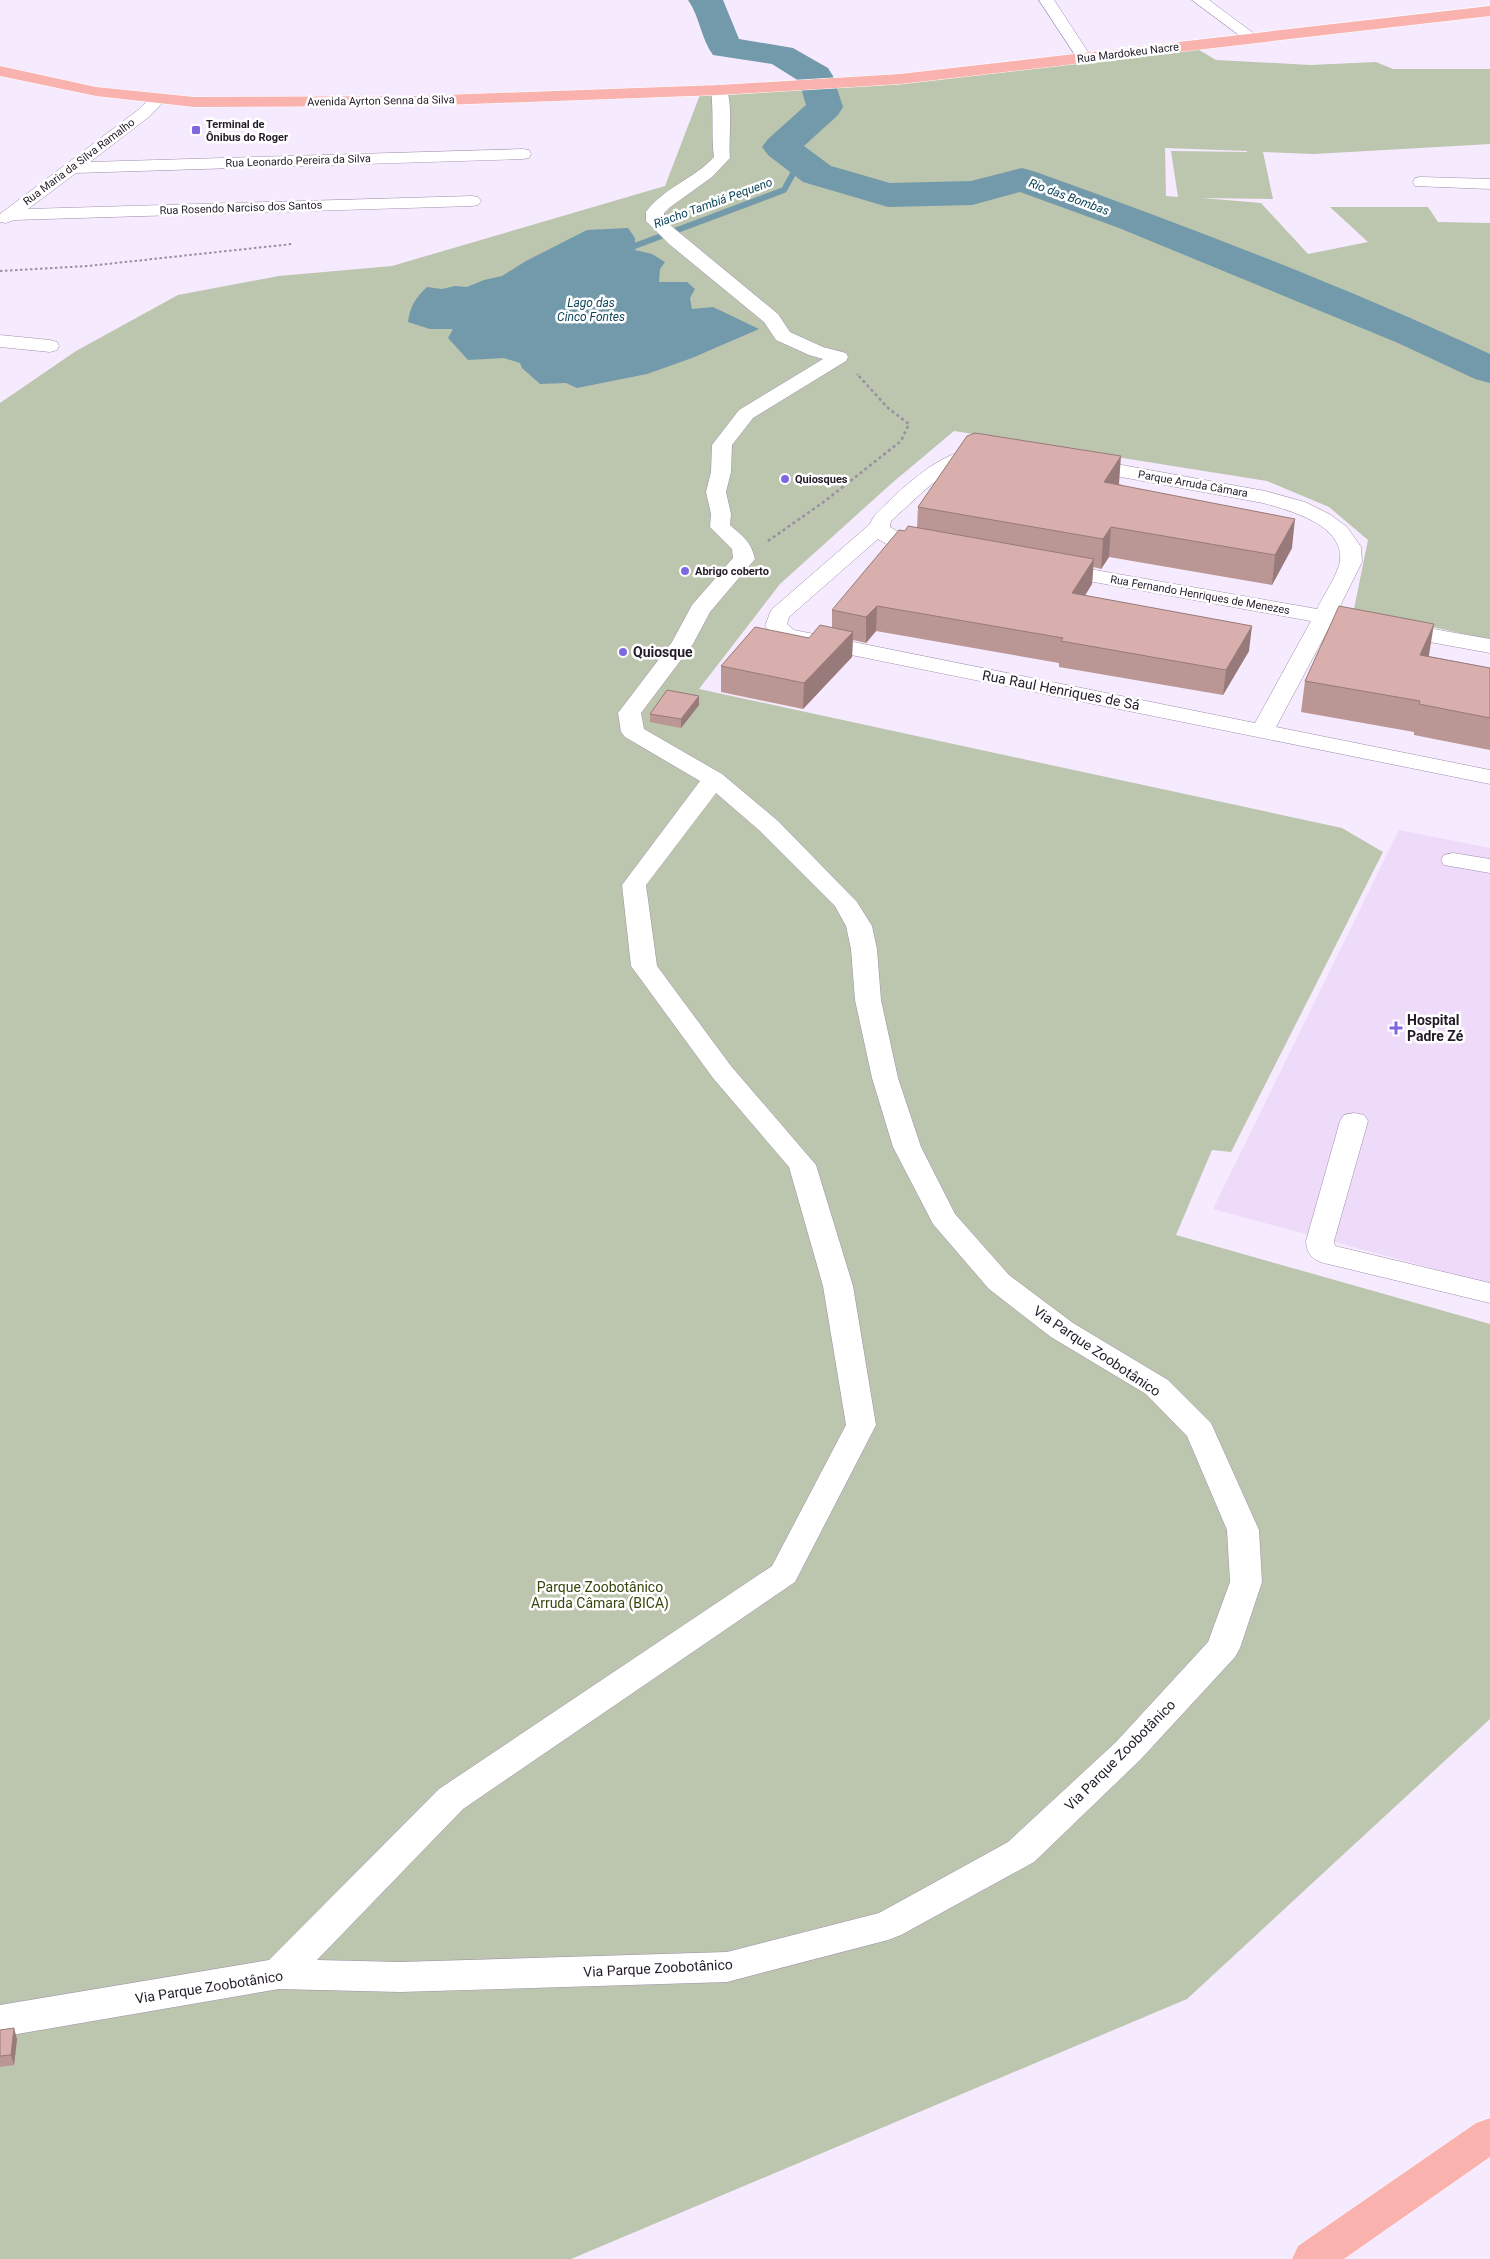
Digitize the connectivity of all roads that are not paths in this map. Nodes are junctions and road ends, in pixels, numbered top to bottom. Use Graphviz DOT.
graph roads {
  1 [pos="1046,0"];
  2 [pos="1199,0"];
  3 [pos="1490,11"];
  4 [pos="1252,38"];
  5 [pos="1084,58"];
  6 [pos="0,72"];
  7 [pos="765,87"];
  8 [pos="719,90"];
  9 [pos="157,100"];
  10 [pos="523,154"];
  11 [pos="73,168"];
  12 [pos="1421,182"];
  13 [pos="1490,184"];
  14 [pos="472,201"];
  15 [pos="5,219"];
  16 [pos="0,341"];
  17 [pos="50,346"];
  18 [pos="1002,451"];
  19 [pos="1059,460"];
  20 [pos="879,527"];
  21 [pos="948,550"];
  22 [pos="1035,566"];
  23 [pos="1324,617"];
  24 [pos="1490,646"];
  25 [pos="1262,731"];
  26 [pos="1490,777"];
  27 [pos="714,779"];
  28 [pos="1453,860"];
  29 [pos="1490,866"];
  30 [pos="1354,1121"];
  31 [pos="1490,1293"];
  32 [pos="280,1974"];
  33 [pos="0,2021"];
  34 [pos="1490,2135"];
  35 [pos="1328,2254"];
  1 -- 5 [label="street"];
  2 -- 4 [label="street"];
  3 -- 4 [label="main road, Rua Mardokeu Nacre"];
  4 -- 5 [label="main road, Rua Mardokeu Nacre"];
  5 -- 7 [label="main road, Rua Mardokeu Nacre"];
  6 -- 9 [label="main road, Avenida Ayrton Senna da Silva"];
  7 -- 8 [label="main road, Avenida Ayrton Senna da Silva"];
  8 -- 9 [label="main road, Avenida Ayrton Senna da Silva"];
  8 -- 27 [label="street, Via Parque Zoobotânico"];
  9 -- 11 [label="street, Rua Maria da Silva Ramalho"];
  10 -- 11 [label="street, Rua Leonardo Pereira da Silva"];
  11 -- 15 [label="street, Rua Maria da Silva Ramalho"];
  12 -- 13 [label="street"];
  14 -- 15 [label="street, Rua Rosendo Narciso dos Santos"];
  16 -- 17 [label="street"];
  18 -- 20 [label="street"];
  19 -- 23 [label="street, Parque Arruda Câmara"];
  20 -- 21 [label="street"];
  20 -- 25 [label="street, Rua Raul Henriques de Sá"];
  22 -- 23 [label="street, Rua Fernando Henriques de Menezes"];
  23 -- 24 [label="street, Rua Fernando Henriques de Menezes"];
  23 -- 25 [label="street, Parque Arruda Câmara"];
  25 -- 26 [label="street, Rua Raul Henriques de Sá"];
  27 -- 32 [label="street"];
  27 -- 32 [label="street, Via Parque Zoobotânico"];
  28 -- 29 [label="street"];
  30 -- 31 [label="street"];
  32 -- 33 [label="street, Via Parque Zoobotânico"];
  34 -- 35 [label="main road"];
}
